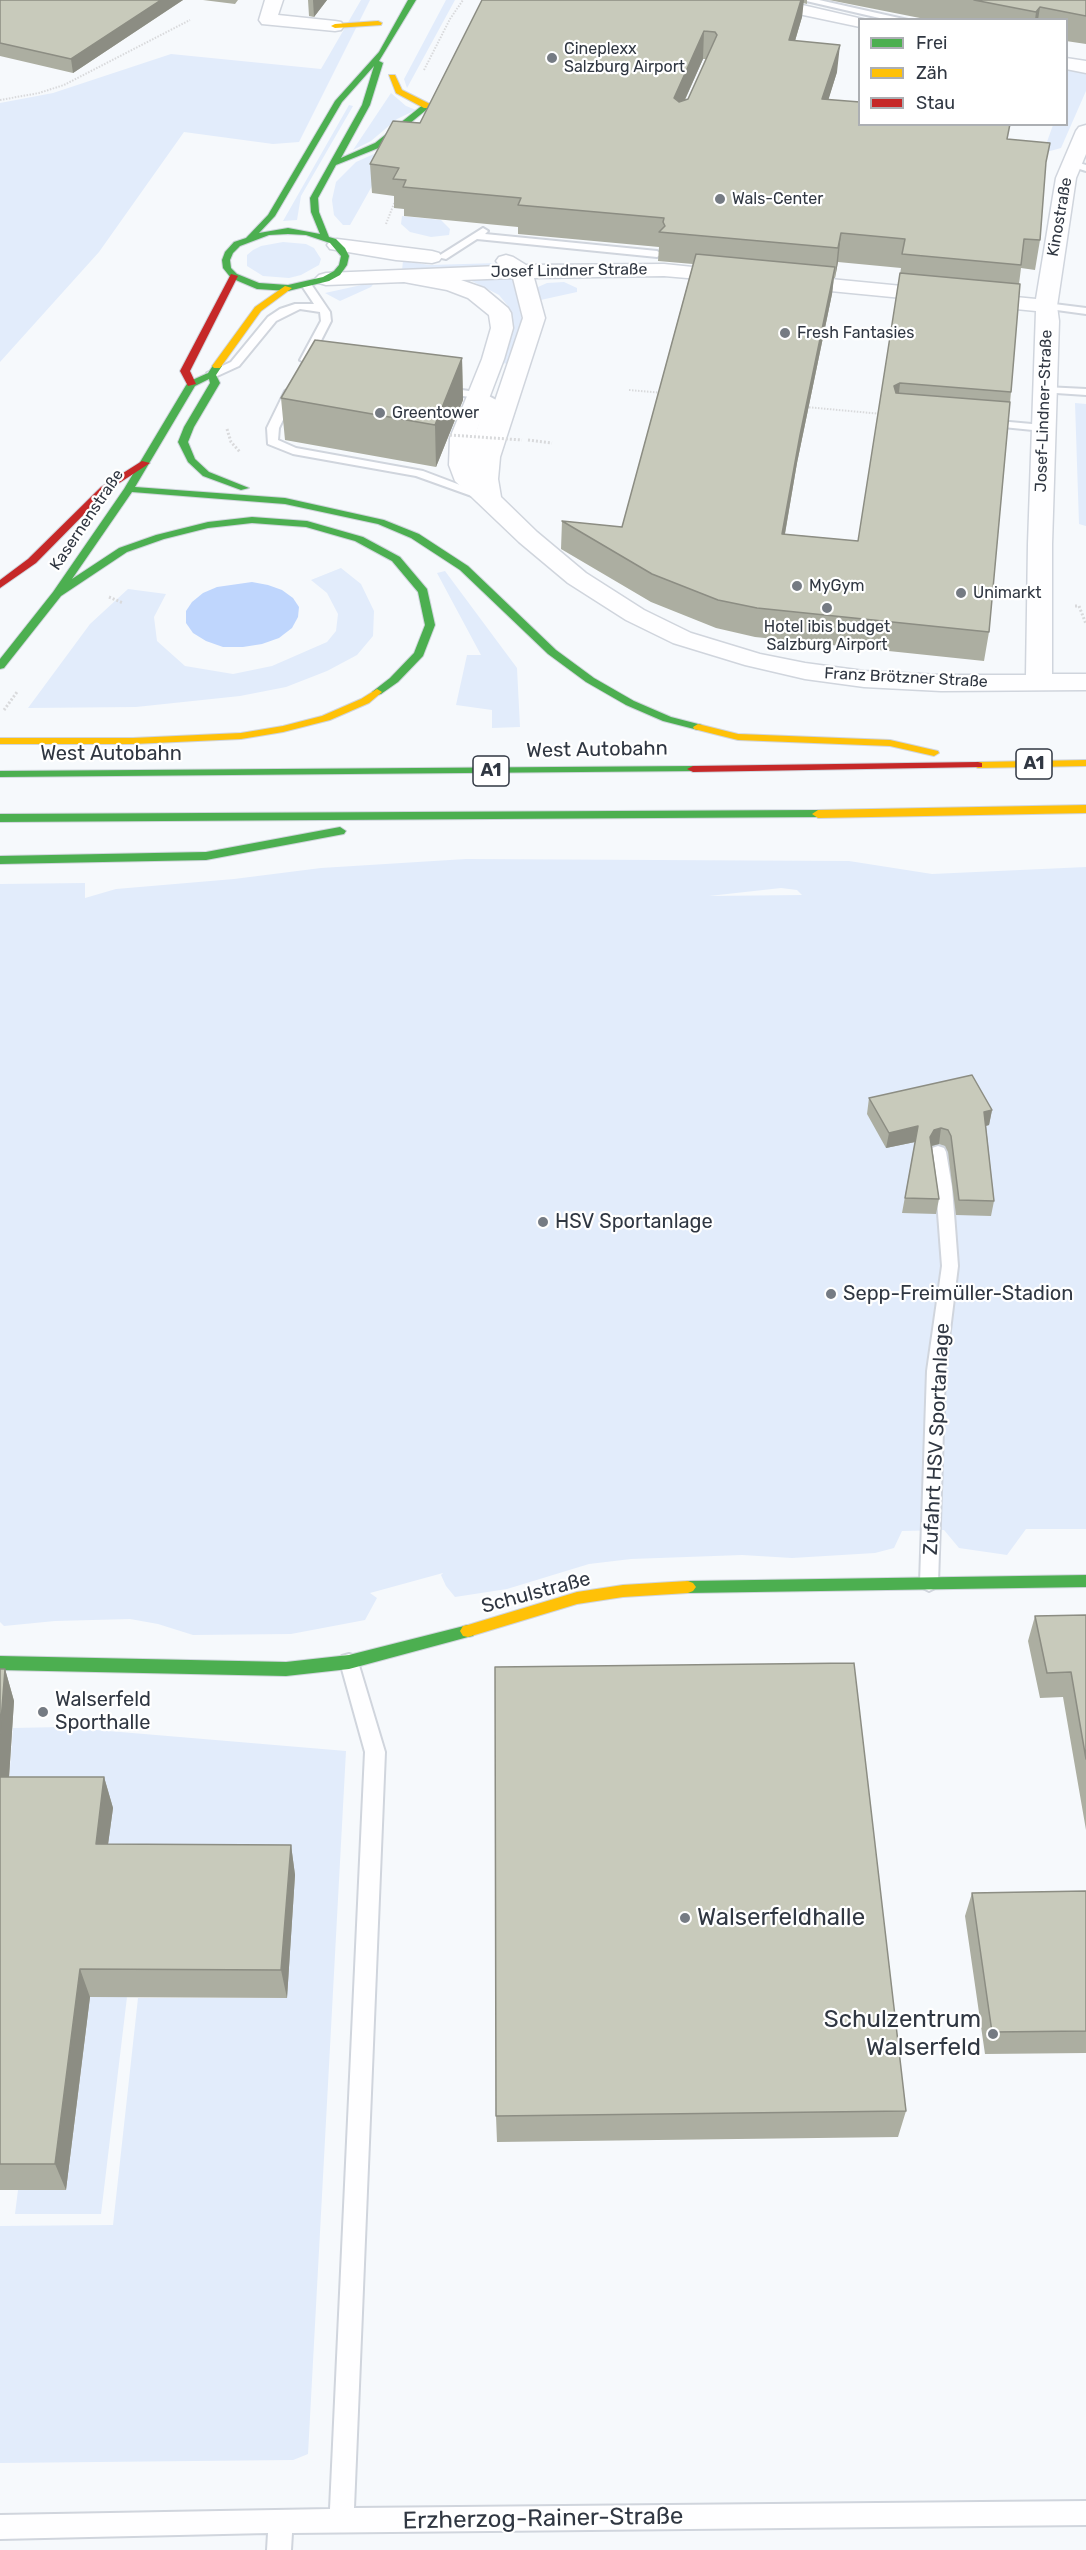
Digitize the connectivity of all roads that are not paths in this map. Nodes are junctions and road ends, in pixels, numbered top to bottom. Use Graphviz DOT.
graph roads {
  1 [pos="274,0"];
  2 [pos="412,0"];
  3 [pos="756,0"];
  4 [pos="789,0"];
  5 [pos="806,0"];
  6 [pos="386,9"];
  7 [pos="876,18"];
  8 [pos="894,18"];
  9 [pos="858,22"];
  10 [pos="378,23"];
  11 [pos="335,26"];
  12 [pos="382,52"];
  13 [pos="359,56"];
  14 [pos="1068,63"];
  15 [pos="1086,67"];
  16 [pos="339,101"];
  17 [pos="366,105"];
  18 [pos="1086,131"];
  19 [pos="332,164"];
  20 [pos="1078,166"];
  21 [pos="520,230"];
  22 [pos="250,238"];
  23 [pos="331,241"];
  24 [pos="478,246"];
  25 [pos="661,262"];
  26 [pos="522,272"];
  27 [pos="234,276"];
  28 [pos="403,276"];
  29 [pos="316,282"];
  30 [pos="288,288"];
  31 [pos="1046,306"];
  32 [pos="322,308"];
  33 [pos="1086,311"];
  34 [pos="211,375"];
  35 [pos="191,384"];
  36 [pos="434,389"];
  37 [pos="1045,390"];
  38 [pos="1086,393"];
  39 [pos="479,394"];
  40 [pos="976,423"];
  41 [pos="1043,428"];
  42 [pos="145,464"];
  43 [pos="129,489"];
  44 [pos="488,489"];
  45 [pos="285,501"];
  46 [pos="0,585"];
  47 [pos="57,594"];
  48 [pos="0,666"];
  49 [pos="1086,682"];
  50 [pos="1039,684"];
  51 [pos="0,741"];
  52 [pos="1086,763"];
  53 [pos="982,765"];
  54 [pos="0,774"];
  55 [pos="1086,809"];
  56 [pos="428,815"];
  57 [pos="0,818"];
  58 [pos="0,860"];
  59 [pos="938,1152"];
  60 [pos="1086,1581"];
  61 [pos="929,1583"];
  62 [pos="349,1662"];
  63 [pos="0,1663"];
  64 [pos="1086,2513"];
  65 [pos="280,2521"];
  66 [pos="341,2522"];
  67 [pos="0,2527"];
  68 [pos="279,2550"];
  1 -- 11 [label="street"];
  2 -- 12 [label="main road"];
  3 -- 9 [label="street"];
  4 -- 7 [label="lane"];
  5 -- 8 [label="lane"];
  6 -- 10 [label="main road"];
  10 -- 11 [label="main road"];
  10 -- 11 [label="main road"];
  12 -- 16 [label="main road"];
  12 -- 17 [label="main road"];
  13 -- 16 [label="main road"];
  14 -- 15 [label="street"];
  16 -- 22 [label="main road"];
  17 -- 19 [label="main road"];
  17 -- 19 [label="main road"];
  18 -- 20 [label="street, Kinostraße"];
  19 -- 23 [label="main road"];
  20 -- 31 [label="street, Kinostraße"];
  21 -- 24 [label="lane"];
  22 -- 23 [label="main road"];
  22 -- 27 [label="main road"];
  23 -- 24 [label="street, Josef Lindner Straße"];
  23 -- 29 [label="main road"];
  24 -- 25 [label="street, Josef Lindner Straße"];
  24 -- 26 [label="street"];
  25 -- 26 [label="street, Josef Lindner Straße"];
  25 -- 31 [label="street, Josef-Lindner-Straße"];
  26 -- 28 [label="street, Josef Lindner Straße"];
  26 -- 44 [label="street"];
  27 -- 30 [label="main road"];
  27 -- 35 [label="main road, Kasernenstraße"];
  28 -- 29 [label="street, Josef Lindner Straße"];
  28 -- 39 [label="street, Franz Brötzner Straße"];
  29 -- 30 [label="main road"];
  29 -- 32 [label="lane"];
  30 -- 34 [label="main road"];
  31 -- 33 [label="lane"];
  31 -- 37 [label="street, Josef-Lindner-Straße"];
  32 -- 34 [label="lane"];
  32 -- 44 [label="lane"];
  34 -- 35 [label="main road"];
  34 -- 45 [label="main road"];
  35 -- 42 [label="main road, Kasernenstraße"];
  36 -- 39 [label="lane"];
  37 -- 38 [label="lane"];
  37 -- 41 [label="street, Josef-Lindner-Straße"];
  39 -- 44 [label="street, Franz Brötzner Straße"];
  40 -- 41 [label="lane"];
  41 -- 50 [label="street, Josef-Lindner-Straße"];
  42 -- 43 [label="main road, Kasernenstraße"];
  42 -- 46 [label="main road"];
  43 -- 45 [label="main road"];
  43 -- 47 [label="main road, Kasernenstraße"];
  44 -- 50 [label="street, Franz Brötzner Straße"];
  45 -- 53 [label="main road"];
  47 -- 48 [label="main road, Kasernenstraße"];
  47 -- 51 [label="main road"];
  49 -- 50 [label="street, Franz Brötzner Straße"];
  52 -- 53 [label="main road, West Autobahn / A1"];
  53 -- 54 [label="main road, West Autobahn / A1"];
  55 -- 56 [label="main road"];
  56 -- 57 [label="main road"];
  56 -- 58 [label="main road"];
  59 -- 61 [label="lane, Zufahrt HSV Sportanlage"];
  60 -- 61 [label="main road, Schulstraße"];
  61 -- 62 [label="main road, Schulstraße"];
  62 -- 63 [label="main road, Schulstraße"];
  62 -- 66 [label="lane"];
  64 -- 66 [label="lane, Erzherzog-Rainer-Straße"];
  65 -- 66 [label="lane, Erzherzog-Rainer-Straße"];
  65 -- 67 [label="lane, Erzherzog-Rainer-Straße"];
  65 -- 68 [label="lane"];
}
